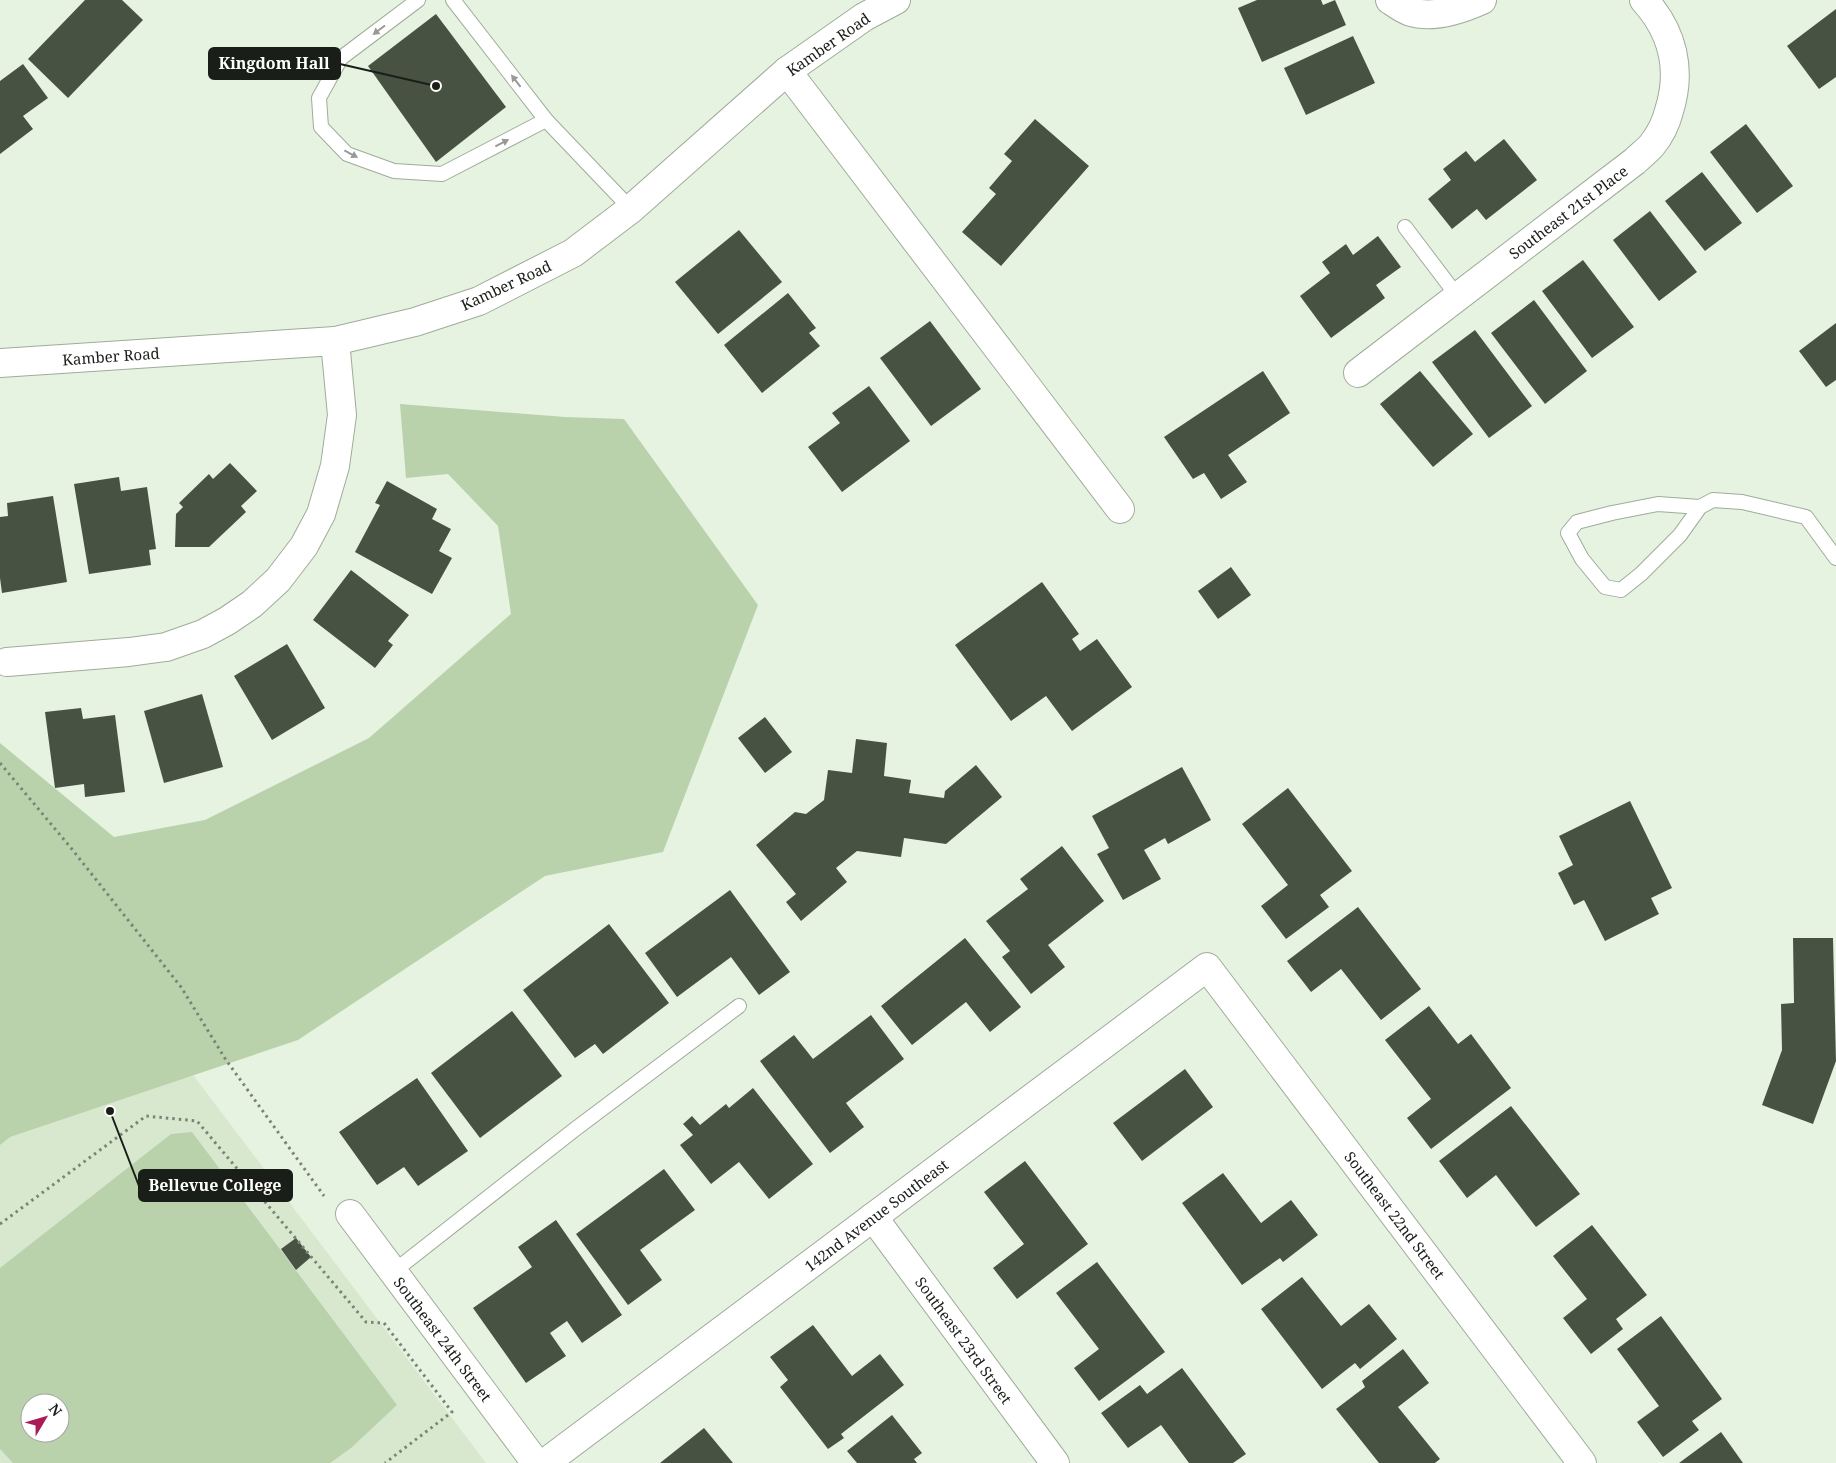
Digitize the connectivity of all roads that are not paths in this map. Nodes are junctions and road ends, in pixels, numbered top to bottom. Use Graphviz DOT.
graph roads {
  1 [pos="418,0"];
  2 [pos="453,0"];
  3 [pos="896,0"];
  4 [pos="1390,0"];
  5 [pos="1482,0"];
  6 [pos="1644,0"];
  7 [pos="787,71"];
  8 [pos="546,120"];
  9 [pos="630,209"];
  10 [pos="1405,227"];
  11 [pos="1458,297"];
  12 [pos="335,341"];
  13 [pos="0,363"];
  14 [pos="1358,373"];
  15 [pos="1700,507"];
  16 [pos="1120,509"];
  17 [pos="1836,558"];
  18 [pos="6,662"];
  19 [pos="1207,967"];
  20 [pos="739,1006"];
  21 [pos="350,1214"];
  22 [pos="873,1217"];
  23 [pos="393,1272"];
  24 [pos="536,1463"];
  25 [pos="546,1463"];
  26 [pos="1054,1463"];
  27 [pos="1582,1463"];
  1 -- 8 [label="lane, one-way"];
  8 -- 2 [label="lane, one-way"];
  3 -- 7 [label="street, Kamber Road"];
  4 -- 5 [label="street"];
  6 -- 11 [label="street, Southeast 21st Place"];
  7 -- 9 [label="street, Kamber Road"];
  7 -- 16 [label="street"];
  8 -- 9 [label="lane"];
  9 -- 12 [label="street, Kamber Road"];
  10 -- 11 [label="lane"];
  11 -- 14 [label="street, Southeast 21st Place"];
  12 -- 13 [label="street, Kamber Road"];
  12 -- 18 [label="street"];
  15 -- 15 [label="lane"];
  15 -- 17 [label="lane"];
  19 -- 22 [label="street, 142nd Avenue Southeast"];
  19 -- 27 [label="street, Southeast 22nd Street"];
  20 -- 23 [label="lane"];
  21 -- 23 [label="street, Southeast 24th Street"];
  22 -- 25 [label="street, 142nd Avenue Southeast"];
  22 -- 26 [label="street, Southeast 23rd Street"];
  23 -- 24 [label="street, Southeast 24th Street"];
}
